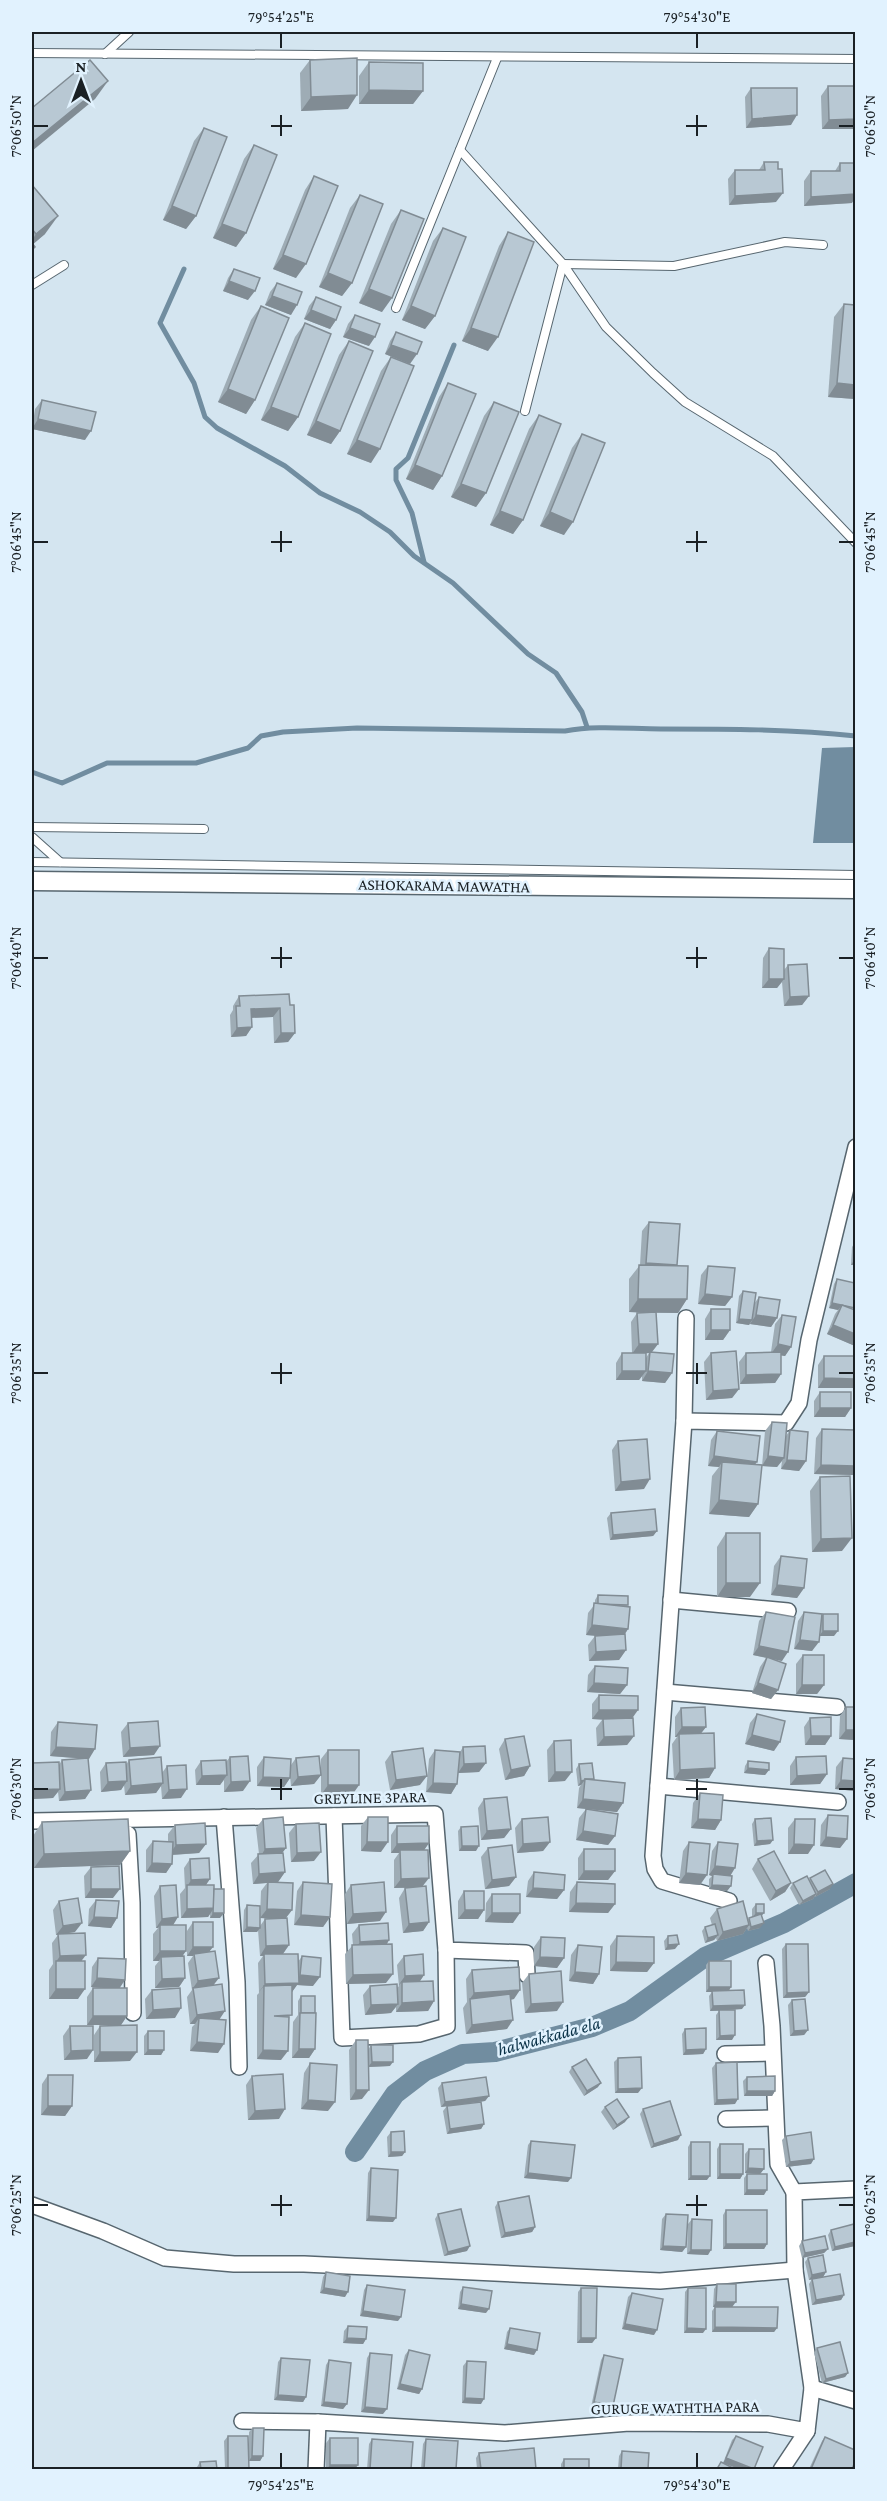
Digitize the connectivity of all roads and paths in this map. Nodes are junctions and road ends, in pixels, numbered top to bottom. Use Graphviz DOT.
graph roads {
  1 [pos="129,32"];
  2 [pos="32,53"];
  3 [pos="105,54"];
  4 [pos="497,58"];
  5 [pos="855,59"];
  6 [pos="460,150"];
  7 [pos="823,245"];
  8 [pos="563,264"];
  9 [pos="64,265"];
  10 [pos="32,285"];
  11 [pos="396,308"];
  12 [pos="525,411"];
  13 [pos="855,543"];
  14 [pos="32,827"];
  15 [pos="204,829"];
  16 [pos="32,837"];
  17 [pos="32,861"];
  18 [pos="60,862"];
  19 [pos="855,874"];
  20 [pos="32,881"];
  21 [pos="855,889"];
  22 [pos="855,1147"];
  23 [pos="686,1318"];
  24 [pos="684,1421"];
  25 [pos="671,1600"];
  26 [pos="788,1611"];
  27 [pos="665,1692"];
  28 [pos="837,1707"];
  29 [pos="658,1786"];
  30 [pos="838,1802"];
  31 [pos="334,1816"];
  32 [pos="224,1817"];
  33 [pos="127,1819"];
  34 [pos="32,1821"];
  35 [pos="729,1901"];
  36 [pos="446,1950"];
  37 [pos="766,1963"];
  38 [pos="527,1975"];
  39 [pos="133,2013"];
  40 [pos="772,2053"];
  41 [pos="725,2054"];
  42 [pos="239,2067"];
  43 [pos="775,2118"];
  44 [pos="726,2119"];
  45 [pos="855,2189"];
  46 [pos="794,2192"];
  47 [pos="32,2205"];
  48 [pos="795,2270"];
  49 [pos="812,2388"];
  50 [pos="855,2401"];
  51 [pos="242,2421"];
  52 [pos="318,2422"];
  53 [pos="807,2431"];
  54 [pos="316,2469"];
  55 [pos="781,2469"];
  1 -- 3 [label="lane"];
  2 -- 3 [label="lane"];
  3 -- 4 [label="lane"];
  4 -- 5 [label="lane"];
  4 -- 6 [label="lane"];
  6 -- 8 [label="lane"];
  6 -- 11 [label="lane"];
  7 -- 8 [label="lane"];
  8 -- 12 [label="lane"];
  8 -- 13 [label="lane"];
  9 -- 10 [label="lane"];
  14 -- 15 [label="lane"];
  16 -- 18 [label="lane"];
  17 -- 18 [label="lane"];
  18 -- 19 [label="lane"];
  20 -- 21 [label="street, ASHOKARAMA MAWATHA"];
  22 -- 24 [label="street"];
  23 -- 24 [label="street"];
  24 -- 25 [label="street"];
  25 -- 26 [label="street"];
  25 -- 27 [label="street"];
  27 -- 28 [label="street"];
  27 -- 29 [label="street"];
  29 -- 30 [label="street"];
  29 -- 35 [label="street"];
  31 -- 32 [label="street, GREYLINE 3PARA"];
  31 -- 36 [label="street, GREYLINE 3PARA"];
  31 -- 36 [label="street"];
  32 -- 33 [label="street, GREYLINE 3PARA"];
  32 -- 42 [label="street"];
  33 -- 34 [label="street, GREYLINE 3PARA"];
  33 -- 39 [label="street"];
  36 -- 38 [label="street"];
  37 -- 40 [label="street"];
  40 -- 41 [label="street"];
  40 -- 43 [label="street"];
  43 -- 44 [label="street"];
  43 -- 46 [label="street"];
  45 -- 46 [label="street"];
  46 -- 48 [label="street"];
  47 -- 48 [label="street"];
  48 -- 49 [label="street"];
  49 -- 50 [label="street"];
  49 -- 53 [label="street"];
  51 -- 52 [label="street, GURUGE WATHTHA PARA"];
  52 -- 53 [label="street, GURUGE WATHTHA PARA"];
  52 -- 54 [label="street"];
  53 -- 55 [label="street"];
}
